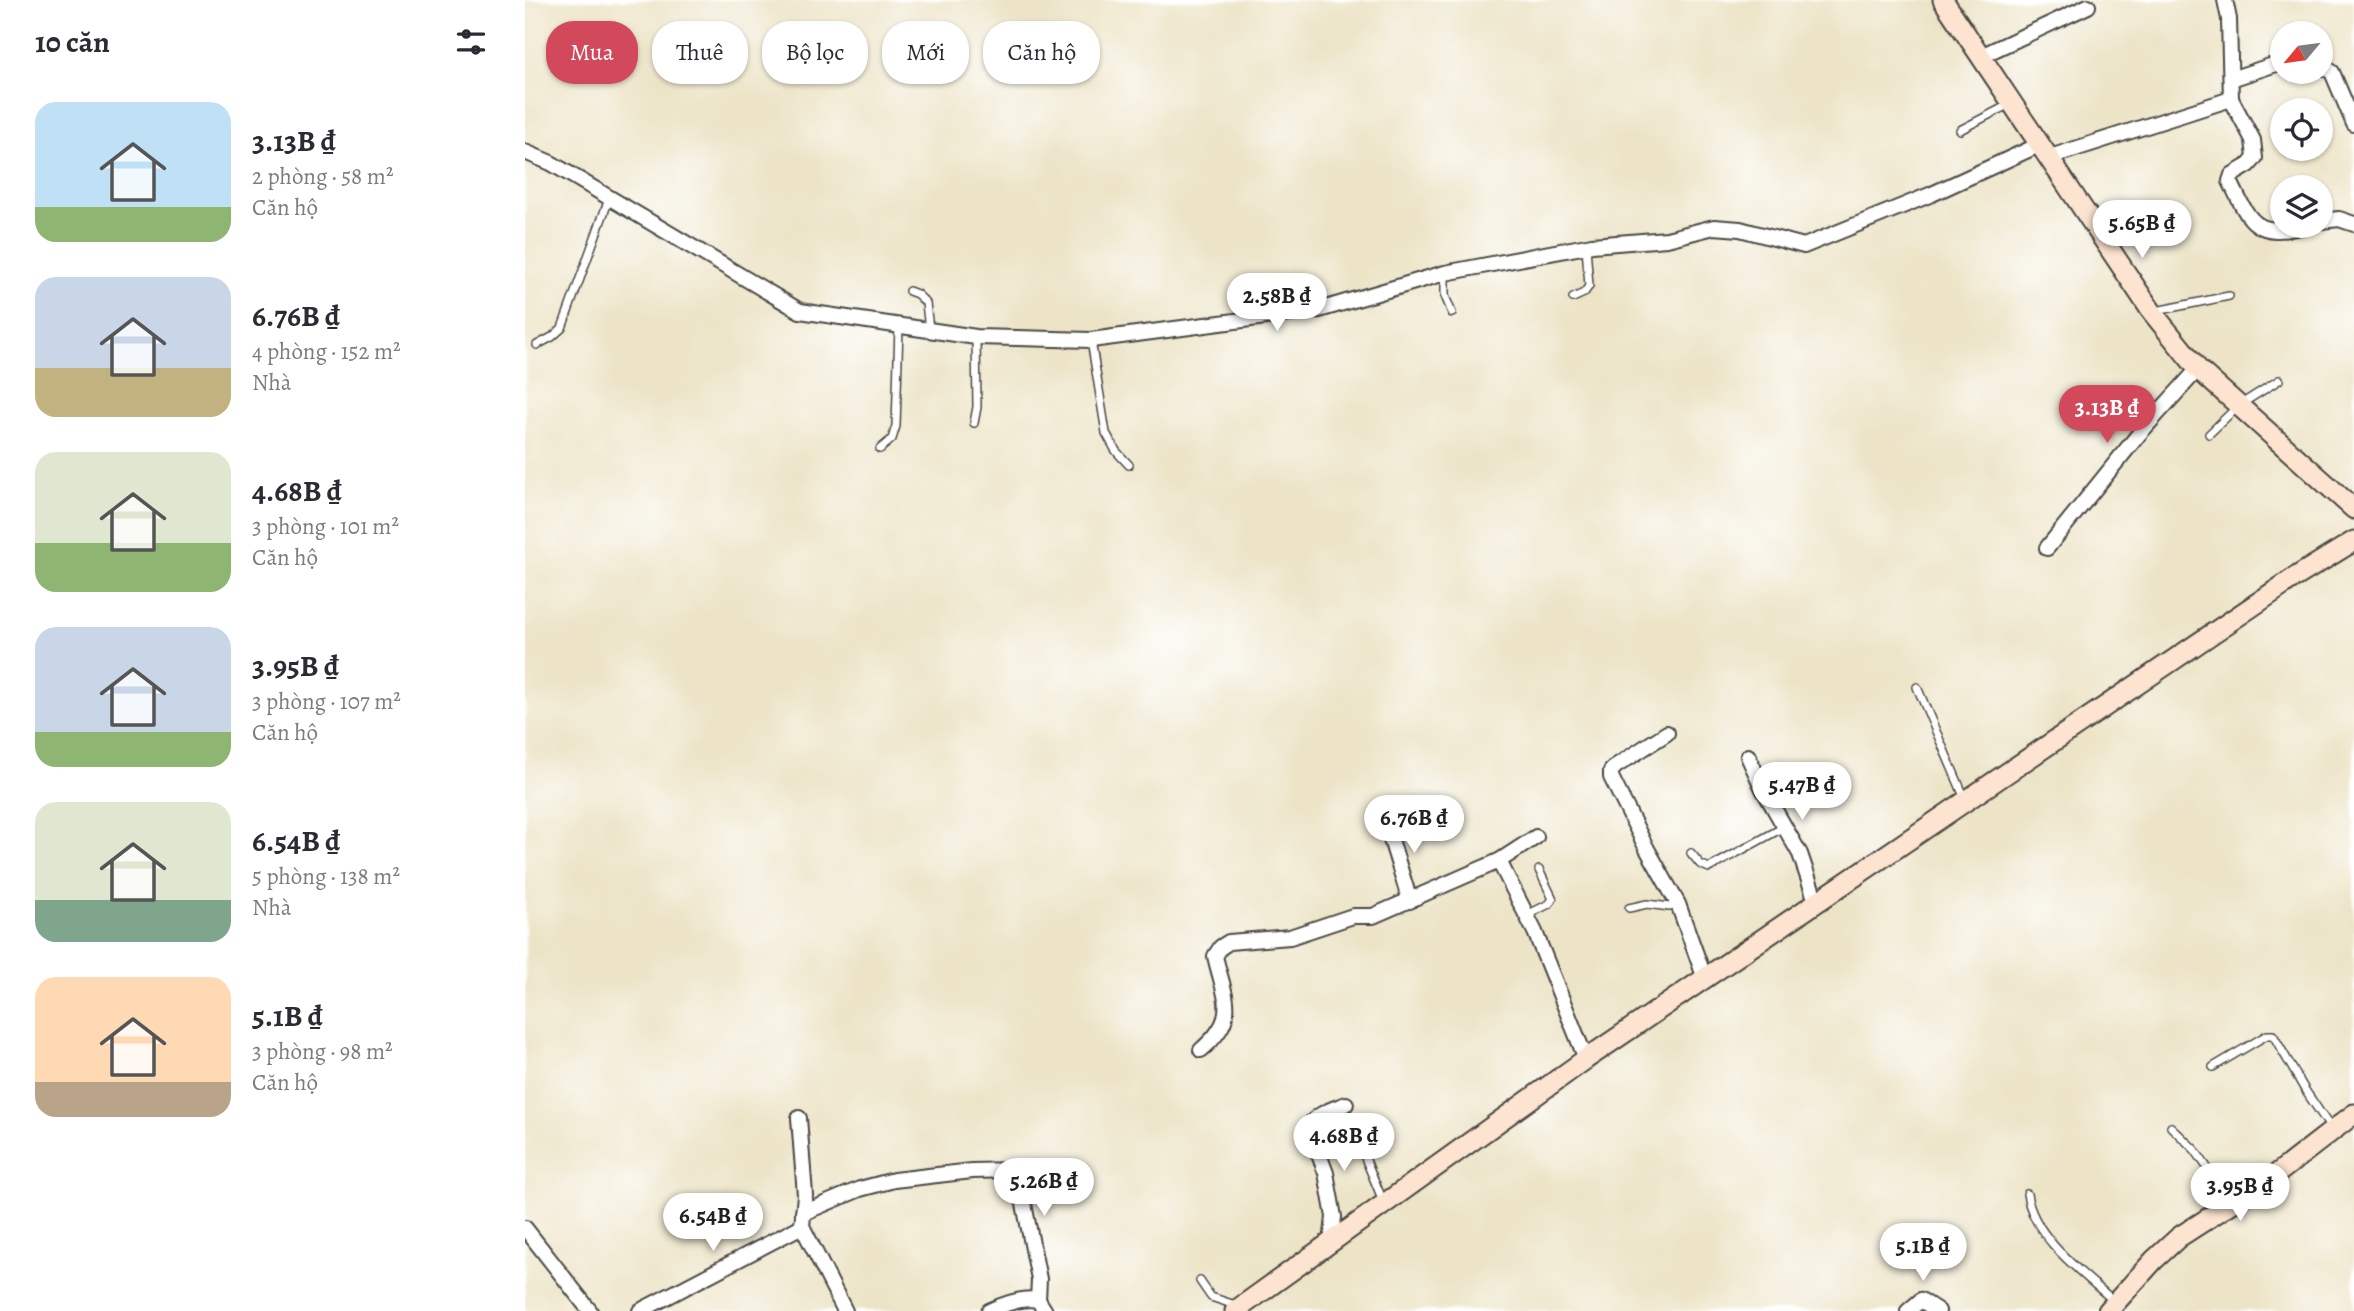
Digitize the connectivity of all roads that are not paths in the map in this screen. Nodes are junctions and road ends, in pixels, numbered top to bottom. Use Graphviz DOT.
graph roads {
  1 [pos="1943,0"];
  2 [pos="2225,0"];
  3 [pos="2088,6"];
  4 [pos="1981,56"];
  5 [pos="2270,66"];
  6 [pos="2333,74"];
  7 [pos="2231,79"];
  8 [pos="2231,99"];
  9 [pos="2012,102"];
  10 [pos="2354,124"];
  11 [pos="1960,130"];
  12 [pos="2045,151"];
  13 [pos="525,152"];
  14 [pos="609,199"];
  15 [pos="2333,220"];
  16 [pos="2354,224"];
  17 [pos="2270,229"];
  18 [pos="1586,246"];
  19 [pos="1445,273"];
  20 [pos="909,291"];
  21 [pos="2229,296"];
  22 [pos="1573,298"];
  23 [pos="2152,312"];
  24 [pos="1452,313"];
  25 [pos="899,326"];
  26 [pos="929,329"];
  27 [pos="975,337"];
  28 [pos="1091,340"];
  29 [pos="537,345"];
  30 [pos="2198,369"];
  31 [pos="2279,380"];
  32 [pos="2238,406"];
  33 [pos="974,423"];
  34 [pos="2209,434"];
  35 [pos="880,449"];
  36 [pos="1129,466"];
  37 [pos="2354,509"];
  38 [pos="2354,541"];
  39 [pos="2047,548"];
  40 [pos="1917,687"];
  41 [pos="1667,733"];
  42 [pos="1748,756"];
  43 [pos="1966,801"];
  44 [pos="1385,820"];
  45 [pos="1784,827"];
  46 [pos="1536,838"];
  47 [pos="1691,853"];
  48 [pos="1499,861"];
  49 [pos="1539,870"];
  50 [pos="1410,901"];
  51 [pos="1678,904"];
  52 [pos="1817,904"];
  53 [pos="1629,908"];
  54 [pos="1527,915"];
  55 [pos="1705,979"];
  56 [pos="1201,1050"];
  57 [pos="1586,1059"];
  58 [pos="2213,1067"];
  59 [pos="1346,1104"];
  60 [pos="2354,1114"];
  61 [pos="799,1118"];
  62 [pos="2171,1127"];
  63 [pos="2332,1130"];
  64 [pos="1358,1141"];
  65 [pos="2027,1194"];
  66 [pos="2232,1204"];
  67 [pos="1385,1205"];
  68 [pos="802,1220"];
  69 [pos="525,1228"];
  70 [pos="1331,1242"];
  71 [pos="1200,1281"];
  72 [pos="1042,1305"];
  73 [pos="2112,1307"];
  74 [pos="1235,1310"];
  75 [pos="590,1311"];
  76 [pos="640,1311"];
  77 [pos="845,1311"];
  78 [pos="989,1311"];
  79 [pos="1908,1311"];
  80 [pos="1938,1311"];
  1 -- 4 [label="street"];
  2 -- 7 [label="street"];
  3 -- 4 [label="street"];
  4 -- 9 [label="street"];
  5 -- 7 [label="street"];
  6 -- 10 [label="street"];
  7 -- 8 [label="street"];
  8 -- 12 [label="street"];
  8 -- 17 [label="street"];
  9 -- 11 [label="lane"];
  9 -- 12 [label="street"];
  12 -- 18 [label="street"];
  12 -- 23 [label="street"];
  13 -- 14 [label="street"];
  14 -- 25 [label="street"];
  14 -- 29 [label="lane"];
  15 -- 16 [label="street"];
  18 -- 19 [label="street"];
  18 -- 22 [label="lane"];
  19 -- 24 [label="lane"];
  19 -- 28 [label="street"];
  20 -- 26 [label="lane"];
  21 -- 23 [label="lane"];
  23 -- 30 [label="street"];
  25 -- 26 [label="street"];
  25 -- 35 [label="lane"];
  26 -- 27 [label="street"];
  27 -- 28 [label="street"];
  27 -- 33 [label="lane"];
  28 -- 36 [label="lane"];
  30 -- 32 [label="street"];
  30 -- 39 [label="street"];
  31 -- 32 [label="lane"];
  32 -- 34 [label="lane"];
  32 -- 37 [label="street"];
  38 -- 43 [label="street"];
  40 -- 43 [label="lane"];
  41 -- 51 [label="street"];
  42 -- 45 [label="street"];
  43 -- 52 [label="street"];
  44 -- 50 [label="street"];
  45 -- 47 [label="lane"];
  45 -- 52 [label="street"];
  46 -- 48 [label="street"];
  48 -- 50 [label="street"];
  48 -- 54 [label="street"];
  49 -- 54 [label="lane"];
  50 -- 56 [label="street"];
  51 -- 53 [label="lane"];
  51 -- 55 [label="street"];
  52 -- 55 [label="street"];
  54 -- 57 [label="street"];
  55 -- 57 [label="street"];
  57 -- 67 [label="street"];
  58 -- 63 [label="lane"];
  59 -- 70 [label="street"];
  60 -- 63 [label="street"];
  61 -- 68 [label="street"];
  62 -- 66 [label="lane"];
  63 -- 66 [label="street"];
  64 -- 67 [label="lane"];
  65 -- 73 [label="lane"];
  66 -- 73 [label="street"];
  67 -- 70 [label="street"];
  68 -- 72 [label="street"];
  68 -- 76 [label="street"];
  68 -- 77 [label="street"];
  69 -- 75 [label="street"];
  70 -- 74 [label="street"];
  71 -- 74 [label="lane"];
  72 -- 78 [label="street"];
  79 -- 80 [label="street"];
}
